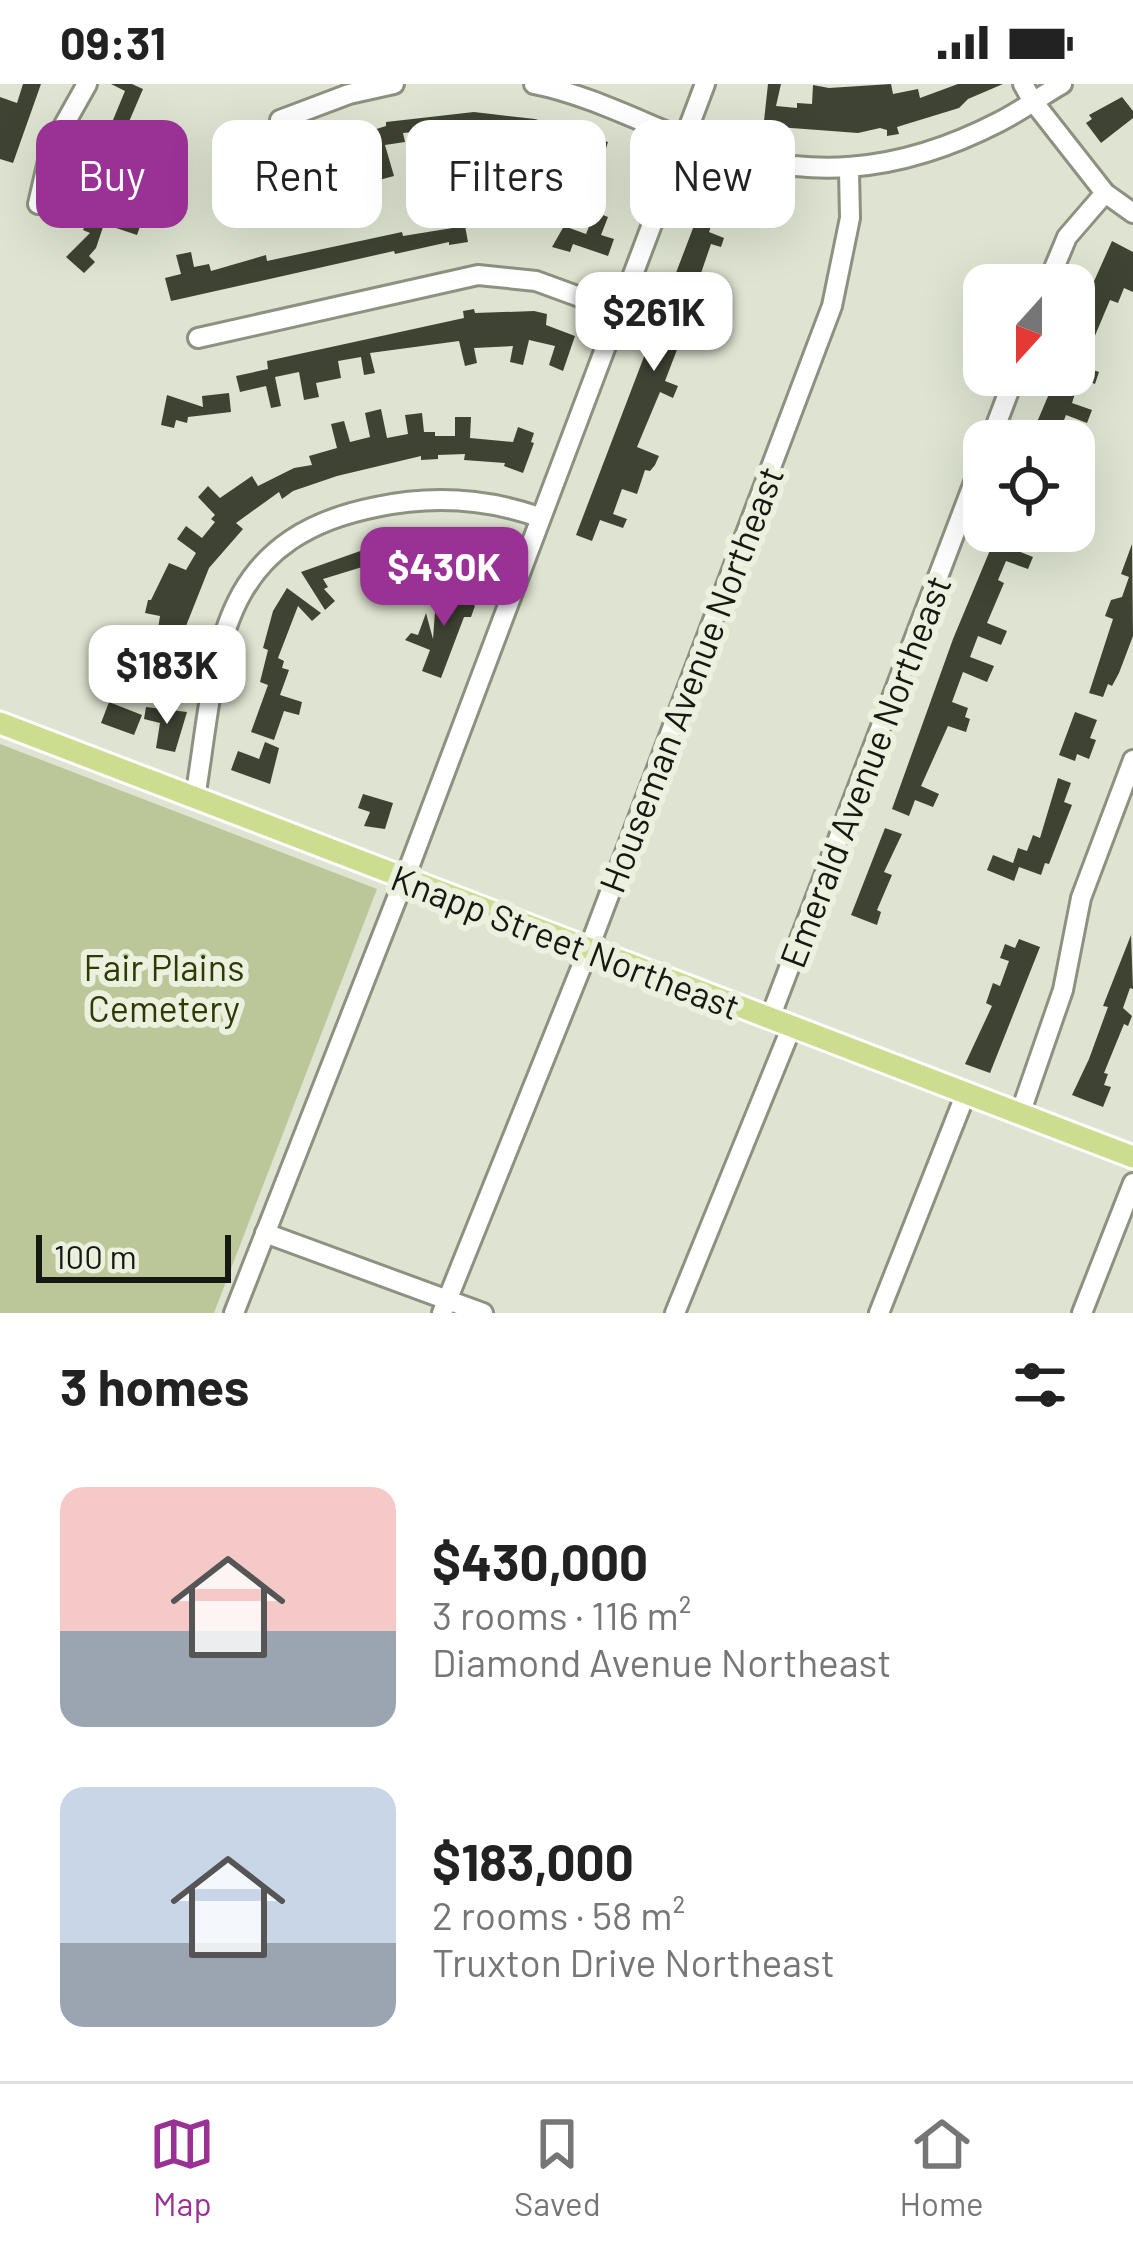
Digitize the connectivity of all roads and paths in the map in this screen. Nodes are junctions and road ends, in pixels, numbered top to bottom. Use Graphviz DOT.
graph roads {
  1 [pos="87,84"];
  2 [pos="394,84"];
  3 [pos="534,84"];
  4 [pos="705,84"];
  5 [pos="1062,84"];
  6 [pos="1028,92"];
  7 [pos="67,120"];
  8 [pos="280,120"];
  9 [pos="638,120"];
  10 [pos="692,120"];
  11 [pos="795,166"];
  12 [pos="849,170"];
  13 [pos="1105,193"];
  14 [pos="1133,213"];
  15 [pos="650,228"];
  16 [pos="1056,264"];
  17 [pos="618,311"];
  18 [pos="198,338"];
  19 [pos="963,515"];
  20 [pos="539,518"];
  21 [pos="0,723"];
  22 [pos="1133,760"];
  23 [pos="195,798"];
  24 [pos="404,878"];
  25 [pos="589,948"];
  26 [pos="781,1022"];
  27 [pos="966,1093"];
  28 [pos="1020,1114"];
  29 [pos="1133,1157"];
  30 [pos="1133,1183"];
  31 [pos="266,1233"];
  32 [pos="445,1306"];
  33 [pos="234,1313"];
  34 [pos="483,1313"];
  35 [pos="675,1313"];
  36 [pos="879,1313"];
  37 [pos="1082,1313"];
  1 -- 7 [label="street"];
  2 -- 8 [label="street"];
  3 -- 9 [label="street"];
  4 -- 10 [label="street"];
  5 -- 6 [label="street"];
  6 -- 12 [label="street"];
  6 -- 13 [label="street"];
  11 -- 12 [label="street"];
  12 -- 25 [label="street, Houseman Avenue Northeast"];
  13 -- 14 [label="street"];
  13 -- 16 [label="street"];
  15 -- 17 [label="street"];
  17 -- 18 [label="street"];
  17 -- 20 [label="street"];
  19 -- 26 [label="street, Emerald Avenue Northeast"];
  20 -- 23 [label="street"];
  20 -- 24 [label="street"];
  21 -- 23 [label="main road, Knapp Street Northeast"];
  22 -- 28 [label="street"];
  23 -- 24 [label="main road, Knapp Street Northeast"];
  24 -- 25 [label="main road, Knapp Street Northeast"];
  24 -- 31 [label="street"];
  25 -- 26 [label="main road, Knapp Street Northeast"];
  25 -- 32 [label="street, Houseman Avenue Northeast"];
  26 -- 27 [label="main road, Knapp Street Northeast"];
  26 -- 35 [label="street, Emerald Avenue Northeast"];
  27 -- 28 [label="main road, Knapp Street Northeast"];
  27 -- 36 [label="street"];
  28 -- 29 [label="main road, Knapp Street Northeast"];
  30 -- 37 [label="street"];
  31 -- 32 [label="street"];
  31 -- 33 [label="street"];
  32 -- 34 [label="street"];
}
